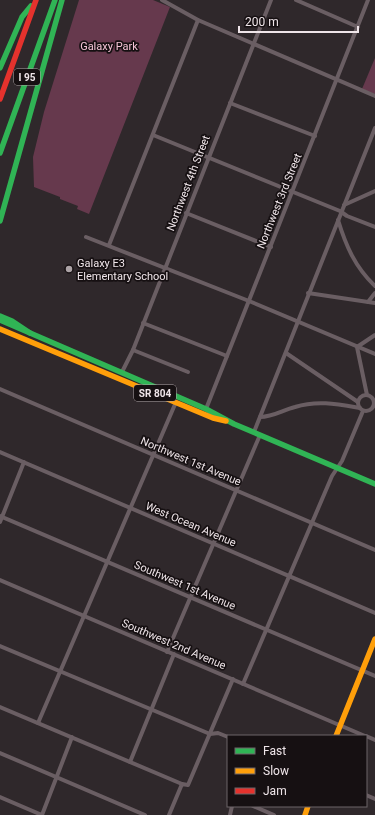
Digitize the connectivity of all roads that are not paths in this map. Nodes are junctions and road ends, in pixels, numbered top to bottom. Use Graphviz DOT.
graph roads {
  1 [pos="55,0"];
  2 [pos="62,0"];
  3 [pos="162,0"];
  4 [pos="271,0"];
  5 [pos="296,0"];
  6 [pos="368,0"];
  7 [pos="35,1"];
  8 [pos="198,20"];
  9 [pos="358,27"];
  10 [pos="253,44"];
  11 [pos="0,68"];
  12 [pos="337,80"];
  13 [pos="375,96"];
  14 [pos="0,99"];
  15 [pos="230,103"];
  16 [pos="375,128"];
  17 [pos="153,135"];
  18 [pos="315,136"];
  19 [pos="373,138"];
  20 [pos="0,153"];
  21 [pos="208,158"];
  22 [pos="375,191"];
  23 [pos="293,192"];
  24 [pos="344,205"];
  25 [pos="341,211"];
  26 [pos="186,213"];
  27 [pos="338,219"];
  28 [pos="0,221"];
  29 [pos="375,227"];
  30 [pos="86,236"];
  31 [pos="109,245"];
  32 [pos="271,247"];
  33 [pos="164,269"];
  34 [pos="375,286"];
  35 [pos="308,293"];
  36 [pos="375,293"];
  37 [pos="249,301"];
  38 [pos="368,302"];
  39 [pos="375,303"];
  40 [pos="0,316"];
  41 [pos="0,320"];
  42 [pos="297,322"];
  43 [pos="143,323"];
  44 [pos="0,329"];
  45 [pos="30,333"];
  46 [pos="375,335"];
  47 [pos="358,347"];
  48 [pos="133,350"];
  49 [pos="286,353"];
  50 [pos="375,354"];
  51 [pos="227,356"];
  52 [pos="80,362"];
  53 [pos="122,372"];
  54 [pos="188,372"];
  55 [pos="0,389"];
  56 [pos="371,395"];
  57 [pos="176,402"];
  58 [pos="358,402"];
  59 [pos="374,408"];
  60 [pos="206,409"];
  61 [pos="361,410"];
  62 [pos="260,417"];
  63 [pos="232,423"];
  64 [pos="254,432"];
  65 [pos="260,435"];
  66 [pos="0,452"];
  67 [pos="152,454"];
  68 [pos="24,462"];
  69 [pos="337,468"];
  70 [pos="375,484"];
  71 [pos="236,490"];
  72 [pos="130,508"];
  73 [pos="1,516"];
  74 [pos="0,522"];
  75 [pos="311,522"];
  76 [pos="213,544"];
  77 [pos="375,550"];
  78 [pos="107,561"];
  79 [pos="288,576"];
  80 [pos="0,580"];
  81 [pos="190,597"];
  82 [pos="375,613"];
  83 [pos="83,616"];
  84 [pos="266,630"];
  85 [pos="375,639"];
  86 [pos="0,646"];
  87 [pos="167,652"];
  88 [pos="174,654"];
  89 [pos="362,671"];
  90 [pos="59,672"];
  91 [pos="375,676"];
  92 [pos="233,679"];
  93 [pos="243,684"];
  94 [pos="0,706"];
  95 [pos="150,710"];
  96 [pos="38,723"];
  97 [pos="340,726"];
  98 [pos="210,734"];
  99 [pos="336,735"];
  100 [pos="363,735"];
  101 [pos="227,736"];
  102 [pos="72,737"];
  103 [pos="0,753"];
  104 [pos="130,762"];
  105 [pos="56,777"];
  106 [pos="182,784"];
  107 [pos="0,797"];
  108 [pos="255,807"];
  109 [pos="42,815"];
  110 [pos="145,815"];
  111 [pos="169,815"];
  112 [pos="274,815"];
  1 -- 20 [label="main road, I 95"];
  2 -- 28 [label="main road"];
  3 -- 8 [label="street"];
  4 -- 10 [label="street, Northwest 4th Street"];
  5 -- 9 [label="street"];
  6 -- 9 [label="street, Northwest 3rd Street"];
  7 -- 11 [label="main road"];
  7 -- 14 [label="main road, I 95"];
  8 -- 10 [label="street"];
  8 -- 17 [label="street"];
  9 -- 12 [label="street, Northwest 3rd Street"];
  10 -- 12 [label="street"];
  10 -- 15 [label="street, Northwest 4th Street"];
  12 -- 13 [label="street"];
  12 -- 18 [label="street, Northwest 3rd Street"];
  15 -- 18 [label="street"];
  15 -- 21 [label="street, Northwest 4th Street"];
  16 -- 19 [label="street"];
  17 -- 21 [label="street"];
  17 -- 31 [label="street"];
  18 -- 23 [label="street, Northwest 3rd Street"];
  19 -- 24 [label="street"];
  21 -- 23 [label="street"];
  21 -- 26 [label="street, Northwest 4th Street"];
  22 -- 24 [label="street"];
  23 -- 25 [label="street"];
  23 -- 32 [label="street, Northwest 3rd Street"];
  24 -- 25 [label="street"];
  25 -- 27 [label="street"];
  25 -- 29 [label="street"];
  26 -- 32 [label="street"];
  26 -- 33 [label="street, Northwest 4th Street"];
  27 -- 34 [label="street"];
  27 -- 35 [label="street"];
  30 -- 31 [label="street"];
  31 -- 33 [label="street"];
  32 -- 37 [label="street, Northwest 3rd Street"];
  33 -- 37 [label="street"];
  33 -- 43 [label="street, Northwest 4th Street"];
  35 -- 38 [label="street"];
  35 -- 42 [label="street"];
  36 -- 38 [label="street"];
  37 -- 42 [label="street"];
  37 -- 51 [label="street, Northwest 3rd Street"];
  38 -- 39 [label="street"];
  40 -- 45 [label="main road"];
  41 -- 45 [label="main road, SR 804"];
  42 -- 47 [label="street"];
  42 -- 49 [label="street"];
  43 -- 48 [label="street, Northwest 4th Street"];
  43 -- 51 [label="street"];
  44 -- 52 [label="main road, SR 804"];
  45 -- 53 [label="main road, SR 804"];
  46 -- 47 [label="street"];
  47 -- 50 [label="street"];
  47 -- 56 [label="street"];
  48 -- 53 [label="street, Northwest 4th Street"];
  48 -- 54 [label="street"];
  49 -- 58 [label="street"];
  49 -- 62 [label="street"];
  51 -- 60 [label="street, Northwest 3rd Street"];
  52 -- 53 [label="main road"];
  52 -- 57 [label="main road, SR 804"];
  53 -- 60 [label="main road, SR 804"];
  55 -- 67 [label="street, Northwest 1st Avenue"];
  56 -- 58 [label="street"];
  56 -- 59 [label="street"];
  57 -- 63 [label="main road, SR 804"];
  57 -- 67 [label="street"];
  58 -- 61 [label="street"];
  59 -- 61 [label="street"];
  60 -- 63 [label="main road, SR 804"];
  61 -- 62 [label="street"];
  61 -- 69 [label="street"];
  62 -- 64 [label="street"];
  63 -- 64 [label="main road, SR 804"];
  64 -- 65 [label="main road, SR 804"];
  65 -- 69 [label="main road, SR 804"];
  65 -- 71 [label="street"];
  66 -- 68 [label="street, West Ocean Avenue"];
  67 -- 71 [label="street, Northwest 1st Avenue"];
  67 -- 72 [label="street"];
  68 -- 72 [label="street, West Ocean Avenue"];
  68 -- 73 [label="street"];
  69 -- 70 [label="main road, SR 804"];
  69 -- 75 [label="street"];
  71 -- 75 [label="street, Northwest 1st Avenue"];
  71 -- 76 [label="street"];
  72 -- 76 [label="street, West Ocean Avenue"];
  72 -- 78 [label="street"];
  73 -- 74 [label="street"];
  73 -- 78 [label="street, Southwest 1st Avenue"];
  75 -- 77 [label="street, Northwest 1st Avenue"];
  75 -- 79 [label="street"];
  76 -- 79 [label="street, West Ocean Avenue"];
  76 -- 81 [label="street"];
  78 -- 81 [label="street, Southwest 1st Avenue"];
  78 -- 83 [label="street"];
  79 -- 82 [label="street, West Ocean Avenue"];
  79 -- 84 [label="street"];
  80 -- 83 [label="street, Southwest 2nd Avenue"];
  81 -- 84 [label="street, Southwest 1st Avenue"];
  81 -- 87 [label="street"];
  83 -- 87 [label="street, Southwest 2nd Avenue"];
  83 -- 90 [label="street"];
  84 -- 89 [label="street, Southwest 1st Avenue"];
  84 -- 93 [label="street"];
  85 -- 89 [label="main road"];
  86 -- 90 [label="street"];
  87 -- 88 [label="street, Southwest 2nd Avenue"];
  88 -- 92 [label="street, Southwest 2nd Avenue"];
  88 -- 95 [label="street"];
  89 -- 91 [label="street, Southwest 1st Avenue"];
  89 -- 97 [label="main road"];
  90 -- 95 [label="street"];
  90 -- 96 [label="street"];
  92 -- 93 [label="street, Southwest 2nd Avenue"];
  92 -- 98 [label="street"];
  93 -- 97 [label="street, Southwest 2nd Avenue"];
  94 -- 96 [label="street"];
  95 -- 98 [label="street"];
  95 -- 104 [label="street"];
  96 -- 102 [label="street"];
  97 -- 99 [label="main road"];
  97 -- 100 [label="street, Southwest 2nd Avenue"];
  98 -- 101 [label="street"];
  98 -- 106 [label="street"];
  102 -- 104 [label="street"];
  102 -- 105 [label="street"];
  103 -- 105 [label="street"];
  104 -- 106 [label="street"];
  105 -- 109 [label="street"];
  105 -- 110 [label="street"];
  106 -- 111 [label="street"];
  107 -- 109 [label="street"];
  108 -- 112 [label="street"];
}
